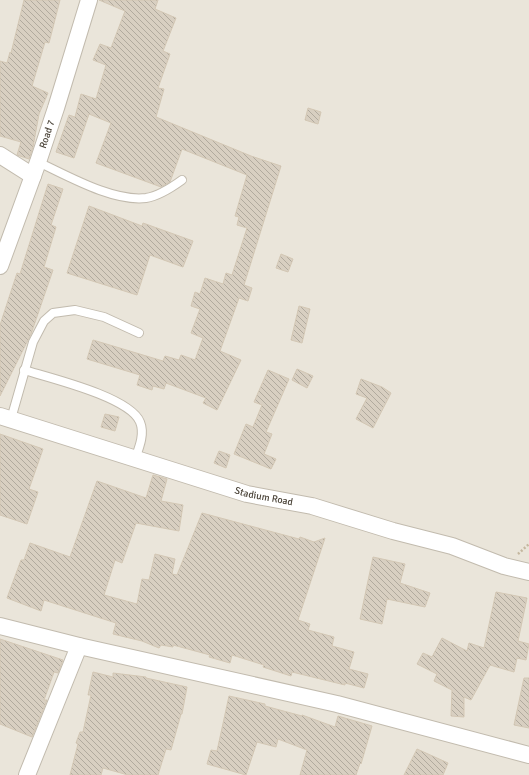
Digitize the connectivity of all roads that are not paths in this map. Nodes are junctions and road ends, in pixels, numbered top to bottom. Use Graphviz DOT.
graph roads {
  1 [pos="89,0"];
  2 [pos="0,155"];
  3 [pos="36,169"];
  4 [pos="182,180"];
  5 [pos="0,266"];
  6 [pos="139,332"];
  7 [pos="24,370"];
  8 [pos="6,418"];
  9 [pos="135,459"];
  10 [pos="529,572"];
  11 [pos="0,626"];
  12 [pos="79,646"];
  13 [pos="529,755"];
  14 [pos="28,775"];
  1 -- 3 [label="street, Road 7"];
  2 -- 3 [label="street"];
  3 -- 4 [label="lane"];
  3 -- 5 [label="street, Road 7"];
  6 -- 7 [label="lane"];
  7 -- 8 [label="lane"];
  7 -- 9 [label="lane"];
  8 -- 9 [label="street, Stadium Road"];
  9 -- 10 [label="street, Stadium Road"];
  11 -- 12 [label="street"];
  12 -- 13 [label="street"];
  12 -- 14 [label="street"];
}
